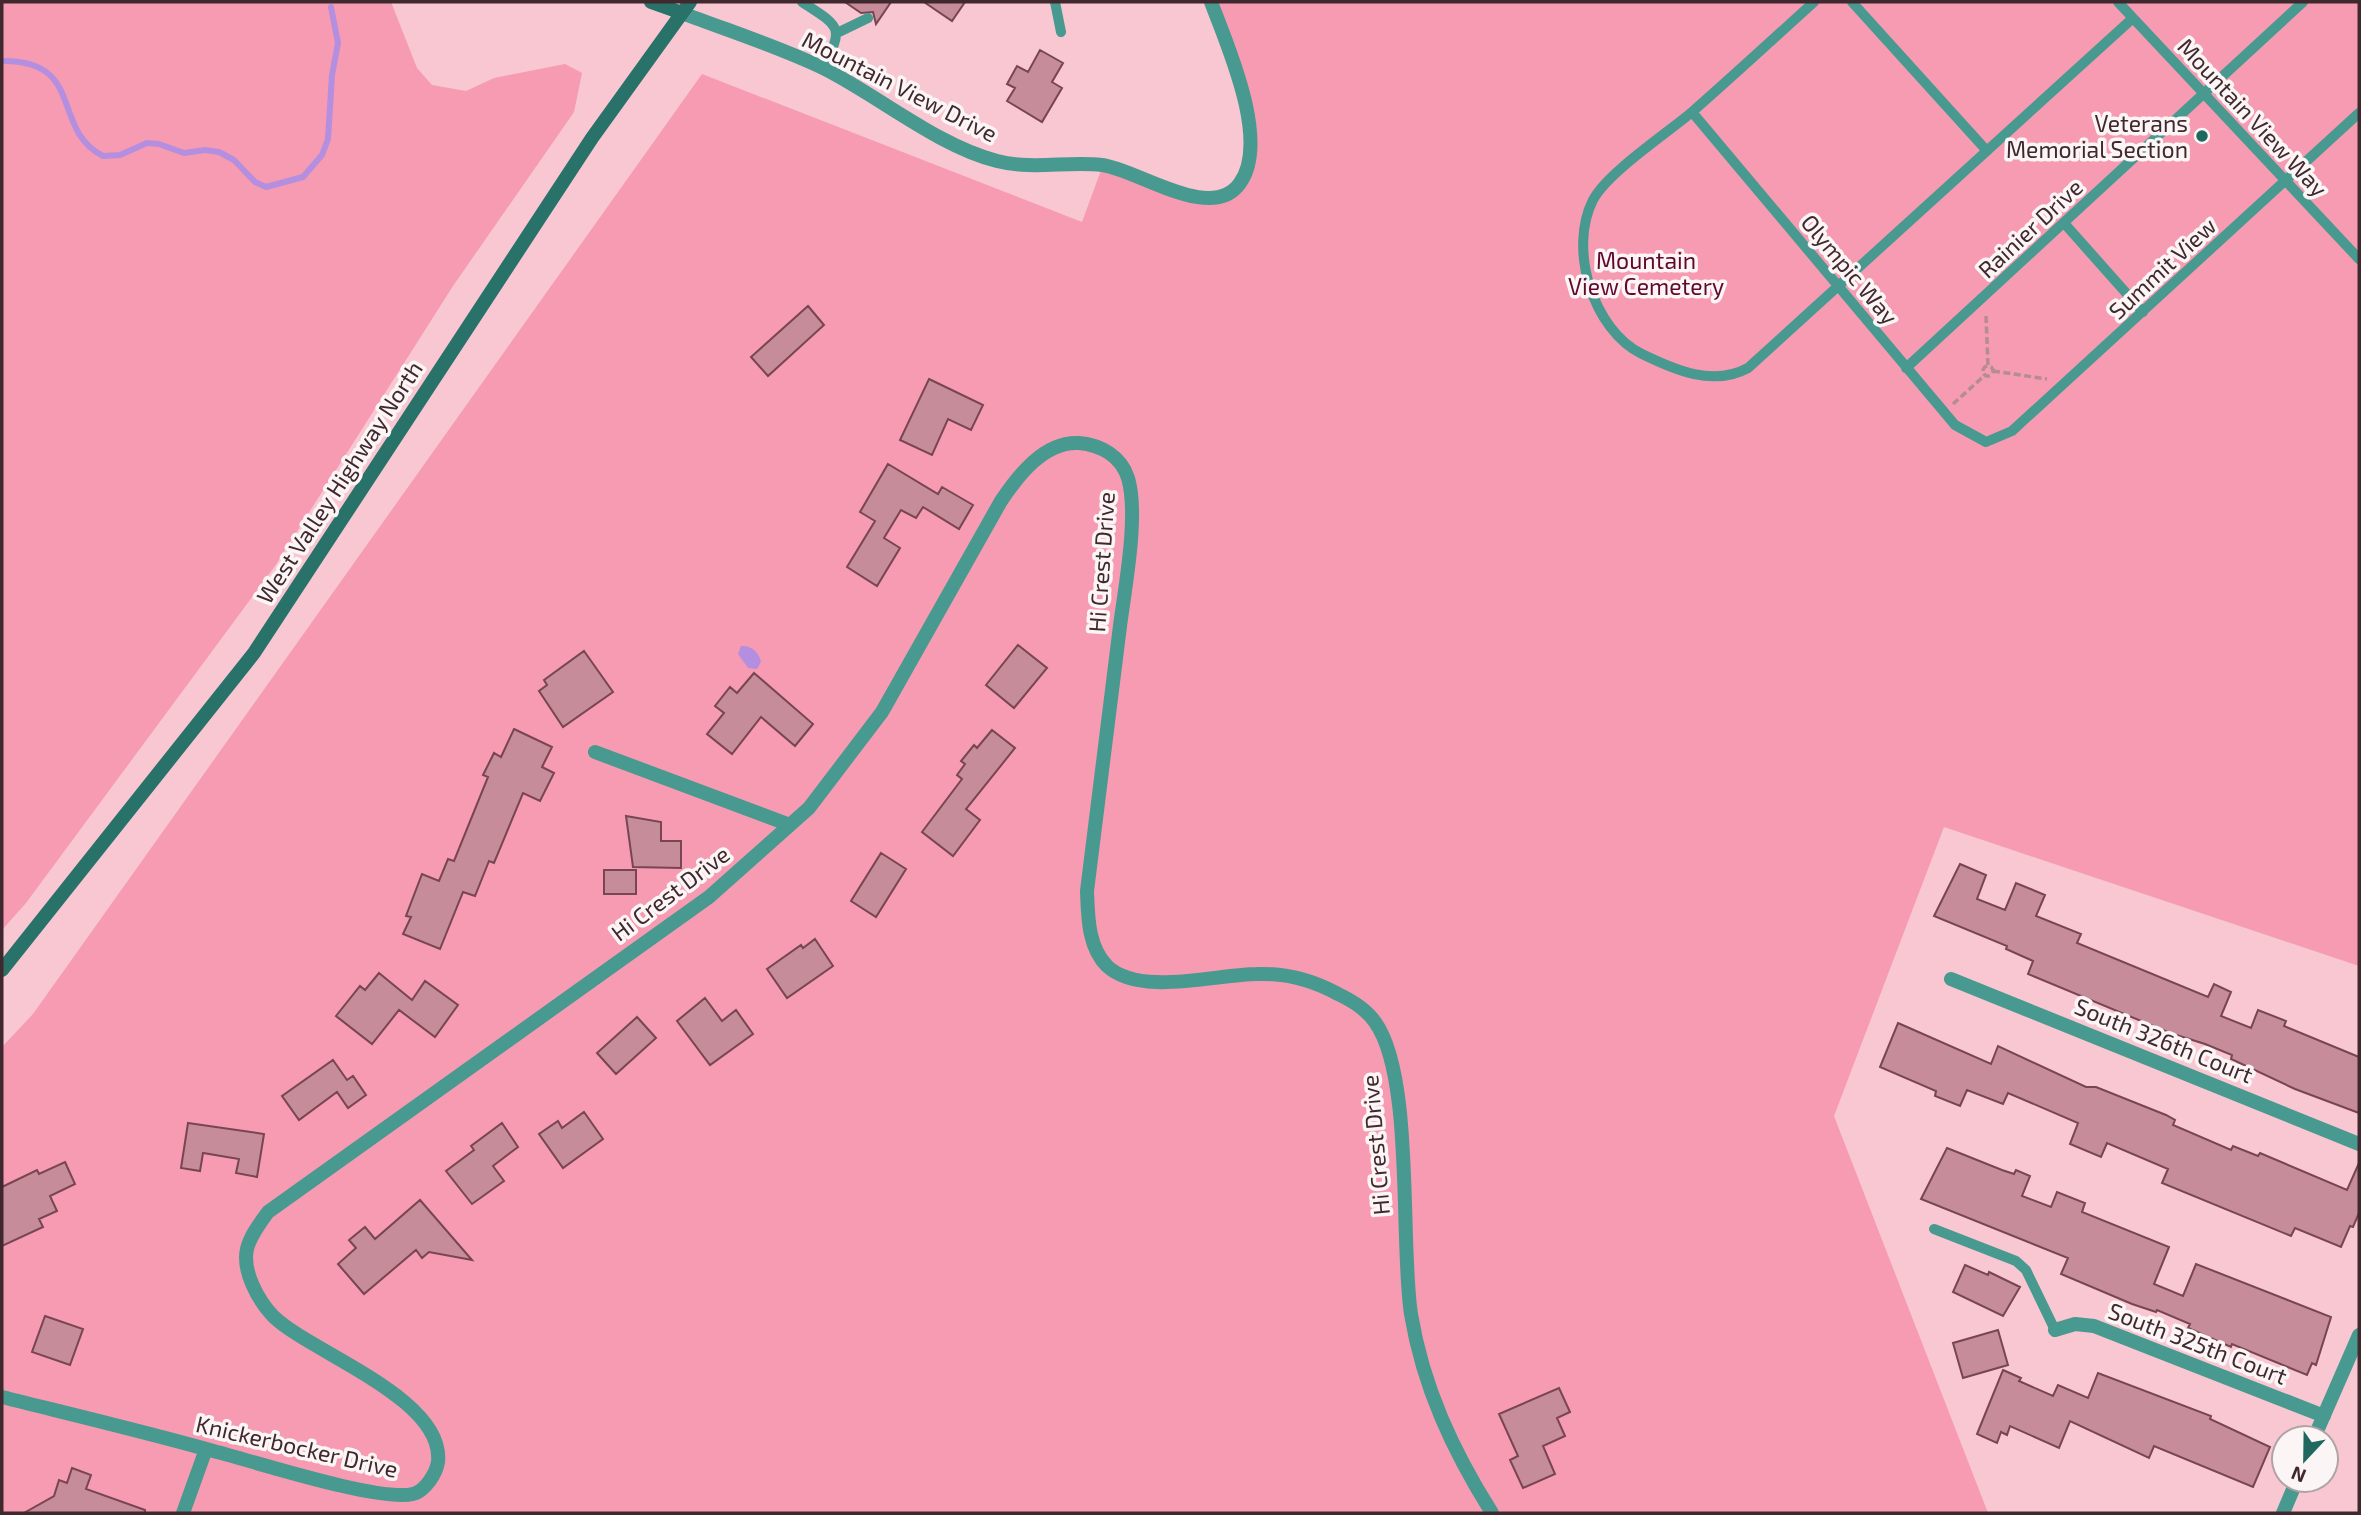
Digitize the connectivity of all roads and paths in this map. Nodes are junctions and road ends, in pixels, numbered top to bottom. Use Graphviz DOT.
graph roads {
  1 [pos="651,2"];
  2 [pos="802,2"];
  3 [pos="1055,2"];
  4 [pos="1211,2"];
  5 [pos="1814,2"];
  6 [pos="1852,2"];
  7 [pos="2118,2"];
  8 [pos="2303,2"];
  9 [pos="686,7"];
  10 [pos="868,18"];
  11 [pos="2133,18"];
  12 [pos="1061,32"];
  13 [pos="838,33"];
  14 [pos="822,68"];
  15 [pos="2204,93"];
  16 [pos="1692,112"];
  17 [pos="2359,113"];
  18 [pos="1987,151"];
  19 [pos="2285,180"];
  20 [pos="2064,222"];
  21 [pos="2359,259"];
  22 [pos="1841,285"];
  23 [pos="1985,296"];
  24 [pos="2143,312"];
  25 [pos="1988,366"];
  26 [pos="1906,368"];
  27 [pos="1993,371"];
  28 [pos="1985,375"];
  29 [pos="2067,381"];
  30 [pos="1944,412"];
  31 [pos="1986,442"];
  32 [pos="595,752"];
  33 [pos="790,825"];
  34 [pos="2,970"];
  35 [pos="1951,979"];
  36 [pos="2359,1144"];
  37 [pos="1934,1229"];
  38 [pos="247,1249"];
  39 [pos="2055,1330"];
  40 [pos="2359,1335"];
  41 [pos="2,1397"];
  42 [pos="2324,1416"];
  43 [pos="2320,1424"];
  44 [pos="206,1449"];
  45 [pos="2291,1494"];
  46 [pos="183,1513"];
  47 [pos="1492,1513"];
  48 [pos="2284,1513"];
  1 -- 9 [label="main road"];
  2 -- 13 [label="lane"];
  3 -- 12 [label="lane"];
  4 -- 14 [label="street, Mountain View Drive"];
  5 -- 16 [label="lane"];
  6 -- 18 [label="lane"];
  7 -- 11 [label="lane, Mountain View Way"];
  8 -- 15 [label="lane, Rainier Drive"];
  9 -- 14 [label="street, Mountain View Drive"];
  9 -- 34 [label="main road, West Valley Highway North"];
  10 -- 13 [label="lane"];
  11 -- 15 [label="lane, Mountain View Way"];
  11 -- 18 [label="lane"];
  13 -- 14 [label="lane"];
  15 -- 19 [label="lane, Mountain View Way"];
  15 -- 20 [label="lane, Rainier Drive"];
  16 -- 22 [label="lane, Olympic Way"];
  16 -- 22 [label="lane"];
  17 -- 19 [label="lane, Summit View"];
  18 -- 22 [label="lane"];
  19 -- 21 [label="lane, Mountain View Way"];
  19 -- 24 [label="lane, Summit View"];
  20 -- 23 [label="lane, Rainier Drive"];
  20 -- 24 [label="lane"];
  22 -- 26 [label="lane, Olympic Way"];
  23 -- 25 [label="path"];
  23 -- 26 [label="lane, Rainier Drive"];
  24 -- 29 [label="lane, Summit View"];
  25 -- 27 [label="path"];
  25 -- 28 [label="path"];
  26 -- 30 [label="lane, Olympic Way"];
  27 -- 28 [label="path"];
  27 -- 29 [label="path"];
  28 -- 30 [label="path"];
  29 -- 31 [label="lane, Summit View"];
  30 -- 31 [label="lane, Olympic Way"];
  32 -- 33 [label="street"];
  33 -- 38 [label="street, Hi Crest Drive"];
  33 -- 47 [label="street, Hi Crest Drive"];
  35 -- 36 [label="street, South 326th Court"];
  37 -- 39 [label="lane"];
  38 -- 44 [label="street, Knickerbocker Drive"];
  39 -- 42 [label="street, South 325th Court"];
  40 -- 42 [label="street"];
  41 -- 44 [label="street, Knickerbocker Drive"];
  42 -- 43 [label="street"];
  44 -- 46 [label="street"];
  45 -- 48 [label="street"];
}
